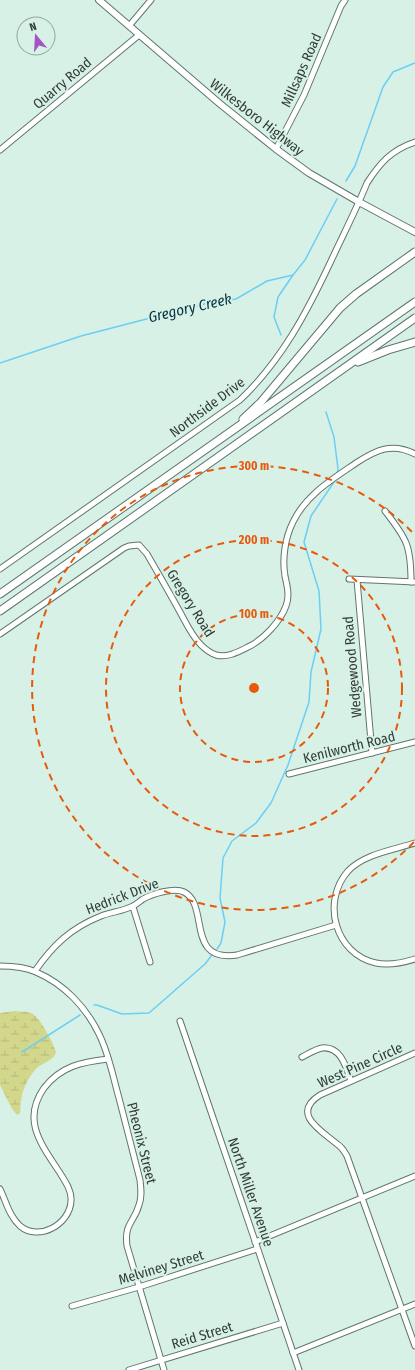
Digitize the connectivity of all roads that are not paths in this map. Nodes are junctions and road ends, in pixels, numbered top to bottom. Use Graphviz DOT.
graph roads {
  1 [pos="99,0"];
  2 [pos="151,0"];
  3 [pos="345,0"];
  4 [pos="129,26"];
  5 [pos="140,35"];
  6 [pos="415,142"];
  7 [pos="276,149"];
  8 [pos="0,150"];
  9 [pos="359,202"];
  10 [pos="415,232"];
  11 [pos="415,252"];
  12 [pos="415,302"];
  13 [pos="415,318"];
  14 [pos="415,342"];
  15 [pos="332,377"];
  16 [pos="415,454"];
  17 [pos="198,455"];
  18 [pos="385,511"];
  19 [pos="0,569"];
  20 [pos="349,579"];
  21 [pos="357,580"];
  22 [pos="413,582"];
  23 [pos="0,594"];
  24 [pos="0,611"];
  25 [pos="0,634"];
  26 [pos="415,742"];
  27 [pos="372,753"];
  28 [pos="289,774"];
  29 [pos="415,843"];
  30 [pos="133,906"];
  31 [pos="336,924"];
  32 [pos="415,959"];
  33 [pos="150,962"];
  34 [pos="0,966"];
  35 [pos="35,971"];
  36 [pos="180,1021"];
  37 [pos="415,1053"];
  38 [pos="302,1057"];
  39 [pos="108,1059"];
  40 [pos="351,1081"];
  41 [pos="415,1176"];
  42 [pos="0,1188"];
  43 [pos="362,1197"];
  44 [pos="255,1242"];
  45 [pos="257,1249"];
  46 [pos="139,1287"];
  47 [pos="415,1304"];
  48 [pos="72,1306"];
  49 [pos="402,1310"];
  50 [pos="282,1323"];
  51 [pos="415,1346"];
  52 [pos="293,1353"];
  53 [pos="162,1361"];
  54 [pos="129,1370"];
  55 [pos="164,1370"];
  56 [pos="299,1370"];
  1 -- 4 [label="main road, Wilkesboro Highway"];
  2 -- 4 [label="street"];
  3 -- 7 [label="street, Millsaps Road"];
  4 -- 5 [label="main road, Wilkesboro Highway"];
  5 -- 7 [label="main road, Wilkesboro Highway"];
  5 -- 8 [label="street, Quarry Road"];
  6 -- 9 [label="street, Northside Drive"];
  7 -- 9 [label="main road, Wilkesboro Highway"];
  9 -- 10 [label="main road, Wilkesboro Highway"];
  9 -- 19 [label="street, Northside Drive"];
  11 -- 17 [label="highway"];
  12 -- 17 [label="highway"];
  13 -- 15 [label="highway"];
  14 -- 15 [label="highway"];
  15 -- 24 [label="highway"];
  16 -- 25 [label="street, Gregory Road"];
  17 -- 23 [label="highway"];
  18 -- 22 [label="street"];
  20 -- 21 [label="street"];
  21 -- 22 [label="street"];
  21 -- 27 [label="street, Wedgewood Road"];
  26 -- 27 [label="street, Kenilworth Road"];
  27 -- 28 [label="street, Kenilworth Road"];
  29 -- 31 [label="street"];
  30 -- 31 [label="street, Hedrick Drive"];
  30 -- 33 [label="street"];
  30 -- 35 [label="street, Hedrick Drive"];
  31 -- 32 [label="street"];
  34 -- 35 [label="street"];
  35 -- 39 [label="street, Pheonix Street"];
  36 -- 44 [label="street, North Miller Avenue"];
  37 -- 40 [label="street, West Pine Circle"];
  38 -- 40 [label="street"];
  39 -- 42 [label="street"];
  39 -- 46 [label="street, Pheonix Street"];
  40 -- 43 [label="street, West Pine Circle"];
  41 -- 43 [label="street"];
  43 -- 44 [label="street"];
  43 -- 49 [label="street"];
  44 -- 45 [label="street, North Miller Avenue"];
  45 -- 46 [label="street, Melviney Street"];
  45 -- 50 [label="street, North Miller Avenue"];
  46 -- 48 [label="street, Melviney Street"];
  46 -- 53 [label="street, Pheonix Street"];
  47 -- 49 [label="street"];
  49 -- 51 [label="street"];
  49 -- 52 [label="street"];
  50 -- 52 [label="street, North Miller Avenue"];
  50 -- 53 [label="street, Reid Street"];
  52 -- 56 [label="street, North Miller Avenue"];
  53 -- 54 [label="street, Reid Street"];
  53 -- 55 [label="street, Pheonix Street"];
}
